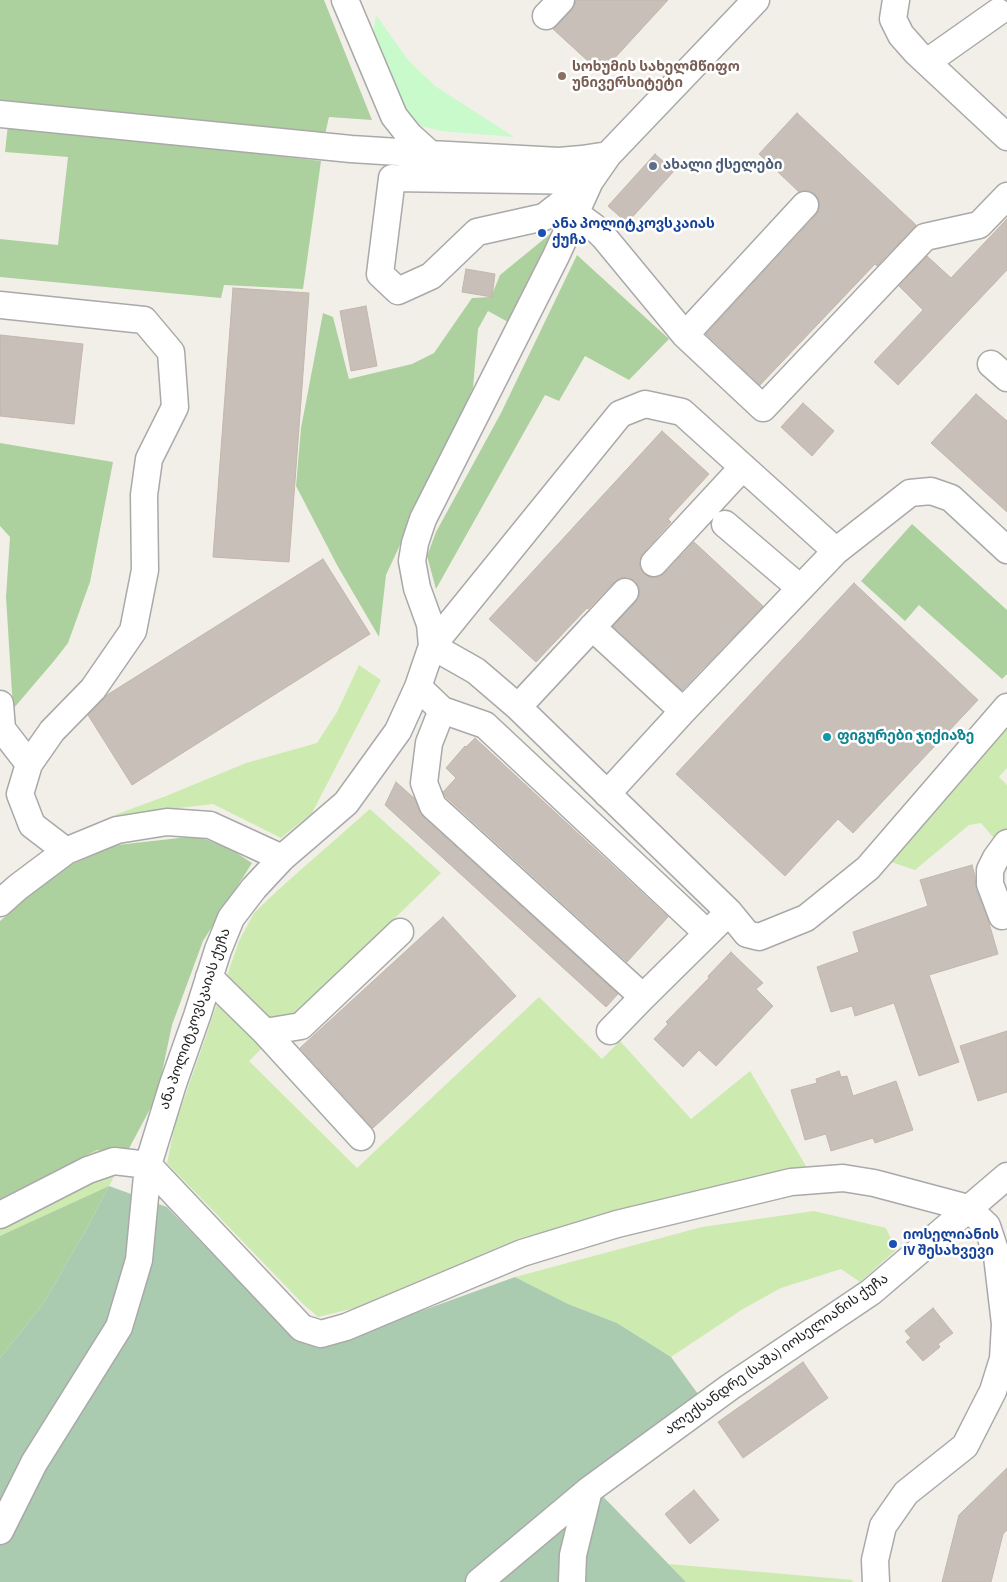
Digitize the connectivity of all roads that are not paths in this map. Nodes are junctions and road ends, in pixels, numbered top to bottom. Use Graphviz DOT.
graph roads {
  1 [pos="345,0"];
  2 [pos="756,0"];
  3 [pos="896,0"];
  4 [pos="998,12"];
  5 [pos="927,62"];
  6 [pos="0,114"];
  7 [pos="1007,137"];
  8 [pos="430,154"];
  9 [pos="608,155"];
  10 [pos="590,181"];
  11 [pos="1007,196"];
  12 [pos="805,205"];
  13 [pos="575,213"];
  14 [pos="0,305"];
  15 [pos="685,336"];
  16 [pos="743,467"];
  17 [pos="725,524"];
  18 [pos="1007,550"];
  19 [pos="836,551"];
  20 [pos="654,563"];
  21 [pos="800,588"];
  22 [pos="625,592"];
  23 [pos="592,627"];
  24 [pos="432,646"];
  25 [pos="418,687"];
  26 [pos="0,704"];
  27 [pos="518,707"];
  28 [pos="1007,707"];
  29 [pos="442,710"];
  30 [pos="683,711"];
  31 [pos="29,764"];
  32 [pos="607,794"];
  33 [pos="1007,843"];
  34 [pos="66,851"];
  35 [pos="282,858"];
  36 [pos="0,903"];
  37 [pos="729,912"];
  38 [pos="1002,916"];
  39 [pos="400,932"];
  40 [pos="707,933"];
  41 [pos="209,977"];
  42 [pos="643,997"];
  43 [pos="610,1031"];
  44 [pos="265,1032"];
  45 [pos="361,1137"];
  46 [pos="148,1165"];
  47 [pos="1007,1176"];
  48 [pos="968,1208"];
  49 [pos="0,1215"];
  50 [pos="1005,1358"];
  51 [pos="589,1490"];
  52 [pos="0,1531"];
  53 [pos="479,1582"];
  54 [pos="572,1582"];
  55 [pos="876,1582"];
  1 -- 8 [label="street"];
  2 -- 9 [label="street, ანა პოლიტკოვსკაიას ქუჩა"];
  3 -- 5 [label="street"];
  4 -- 5 [label="street"];
  5 -- 7 [label="street"];
  6 -- 8 [label="street"];
  8 -- 9 [label="street"];
  9 -- 10 [label="street, ანა პოლიტკოვსკაიას ქუჩა"];
  10 -- 10 [label="street"];
  10 -- 13 [label="street, ანა პოლიტკოვსკაიას ქუჩა"];
  11 -- 15 [label="street"];
  12 -- 15 [label="street"];
  13 -- 15 [label="street"];
  13 -- 24 [label="street, ანა პოლიტკოვსკაიას ქუჩა"];
  14 -- 31 [label="street"];
  16 -- 19 [label="street"];
  16 -- 20 [label="street"];
  16 -- 24 [label="street"];
  17 -- 21 [label="street"];
  18 -- 19 [label="street"];
  19 -- 21 [label="street"];
  21 -- 30 [label="street"];
  22 -- 23 [label="street"];
  23 -- 27 [label="street"];
  23 -- 30 [label="street"];
  24 -- 25 [label="street, ანა პოლიტკოვსკაიას ქუჩა"];
  24 -- 27 [label="street"];
  25 -- 29 [label="street"];
  25 -- 35 [label="street, ანა პოლიტკოვსკაიას ქუჩა"];
  26 -- 31 [label="street"];
  27 -- 32 [label="street"];
  28 -- 37 [label="street"];
  29 -- 40 [label="street"];
  29 -- 42 [label="street"];
  30 -- 32 [label="street"];
  31 -- 34 [label="street"];
  32 -- 37 [label="street"];
  33 -- 38 [label="street"];
  34 -- 35 [label="street"];
  34 -- 36 [label="street"];
  35 -- 41 [label="street, ანა პოლიტკოვსკაიას ქუჩა"];
  37 -- 40 [label="street"];
  39 -- 44 [label="street"];
  40 -- 42 [label="street"];
  41 -- 44 [label="street"];
  41 -- 46 [label="street, ანა პოლიტკოვსკაიას ქუჩა"];
  42 -- 43 [label="street"];
  44 -- 45 [label="street"];
  46 -- 48 [label="street"];
  46 -- 49 [label="street"];
  46 -- 52 [label="street, ანა პოლიტკოვსკაიას ქუჩა"];
  47 -- 48 [label="street, ალექსანდრე (საშა) იოსელიანის ქუჩა"];
  48 -- 50 [label="street"];
  48 -- 51 [label="street, ალექსანდრე (საშა) იოსელიანის ქუჩა"];
  50 -- 55 [label="street"];
  51 -- 53 [label="street, ალექსანდრე (საშა) იოსელიანის ქუჩა"];
  51 -- 54 [label="street"];
}
